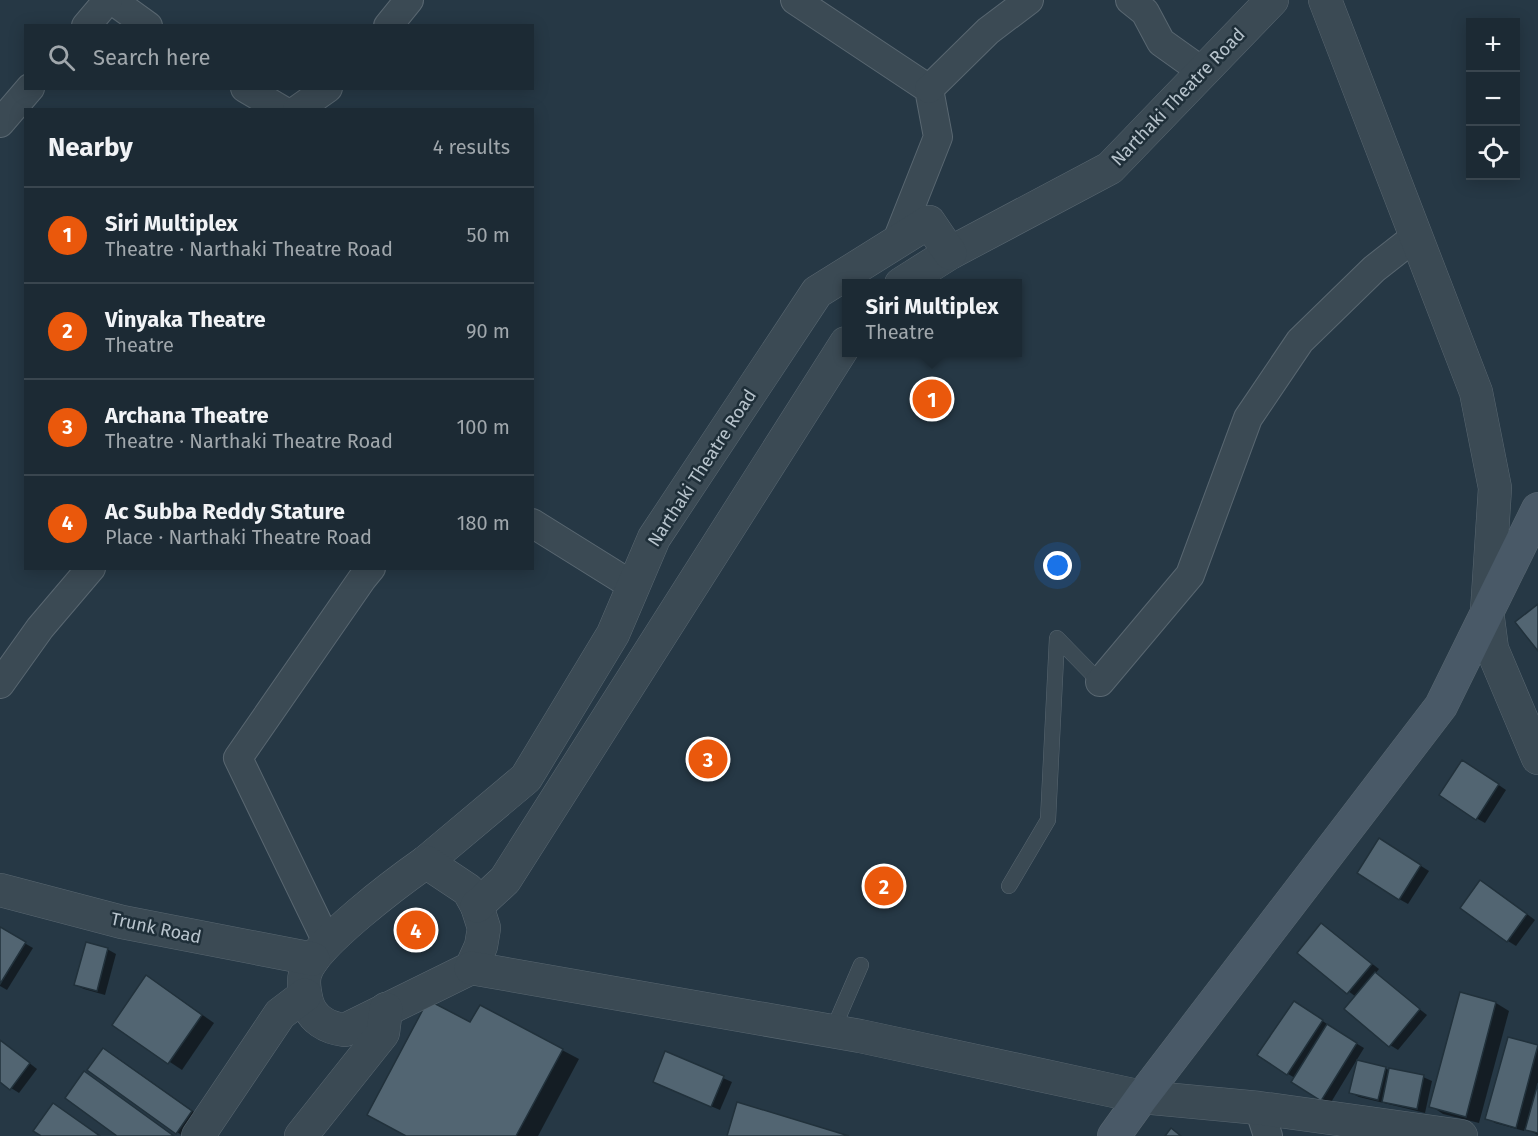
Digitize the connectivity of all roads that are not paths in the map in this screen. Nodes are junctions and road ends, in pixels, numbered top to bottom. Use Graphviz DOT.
graph roads {
  1 [pos="110,0"];
  2 [pos="409,0"];
  3 [pos="795,0"];
  4 [pos="1029,0"];
  5 [pos="1130,0"];
  6 [pos="1272,0"];
  7 [pos="1325,0"];
  8 [pos="88,24"];
  9 [pos="145,24"];
  10 [pos="390,24"];
  11 [pos="1203,72"];
  12 [pos="929,89"];
  13 [pos="28,90"];
  14 [pos="248,90"];
  15 [pos="325,90"];
  16 [pos="279,108"];
  17 [pos="300,108"];
  18 [pos="0,123"];
  19 [pos="1416,236"];
  20 [pos="896,243"];
  21 [pos="950,253"];
  22 [pos="909,279"];
  23 [pos="842,349"];
  24 [pos="1538,508"];
  25 [pos="534,524"];
  26 [pos="89,570"];
  27 [pos="369,570"];
  28 [pos="633,586"];
  29 [pos="1487,612"];
  30 [pos="10,650"];
  31 [pos="1101,682"];
  32 [pos="0,684"];
  33 [pos="1538,758"];
  34 [pos="426,862"];
  35 [pos="1009,886"];
  36 [pos="0,890"];
  37 [pos="477,906"];
  38 [pos="320,951"];
  39 [pos="861,965"];
  40 [pos="471,968"];
  41 [pos="305,995"];
  42 [pos="386,1009"];
  43 [pos="832,1032"];
  44 [pos="1142,1097"];
  45 [pos="1264,1122"];
  46 [pos="198,1136"];
  47 [pos="301,1136"];
  48 [pos="1114,1136"];
  49 [pos="1461,1136"];
  1 -- 8 [label="street"];
  1 -- 9 [label="street"];
  2 -- 10 [label="street"];
  3 -- 12 [label="street"];
  4 -- 12 [label="street"];
  5 -- 11 [label="street"];
  6 -- 11 [label="street, Narthaki Theatre Road"];
  7 -- 19 [label="street"];
  11 -- 21 [label="street, Narthaki Theatre Road"];
  12 -- 20 [label="street"];
  13 -- 18 [label="street"];
  14 -- 16 [label="street"];
  15 -- 17 [label="street"];
  19 -- 29 [label="street"];
  19 -- 31 [label="street"];
  20 -- 21 [label="street, Narthaki Theatre Road"];
  20 -- 28 [label="street, Narthaki Theatre Road"];
  21 -- 22 [label="street, Narthaki Theatre Road"];
  23 -- 37 [label="street"];
  24 -- 29 [label="main road"];
  25 -- 28 [label="street"];
  26 -- 30 [label="street"];
  27 -- 38 [label="street"];
  28 -- 34 [label="street, Narthaki Theatre Road"];
  29 -- 33 [label="street"];
  29 -- 44 [label="main road"];
  30 -- 32 [label="street"];
  31 -- 35 [label="lane"];
  34 -- 37 [label="street"];
  34 -- 38 [label="street, Narthaki Theatre Road"];
  36 -- 38 [label="street, Trunk Road"];
  37 -- 40 [label="street"];
  38 -- 41 [label="street"];
  39 -- 43 [label="lane"];
  40 -- 42 [label="street"];
  40 -- 43 [label="street"];
  41 -- 42 [label="street"];
  41 -- 46 [label="street"];
  42 -- 47 [label="street"];
  43 -- 44 [label="street"];
  44 -- 45 [label="street"];
  44 -- 48 [label="main road"];
  45 -- 49 [label="street"];
}
